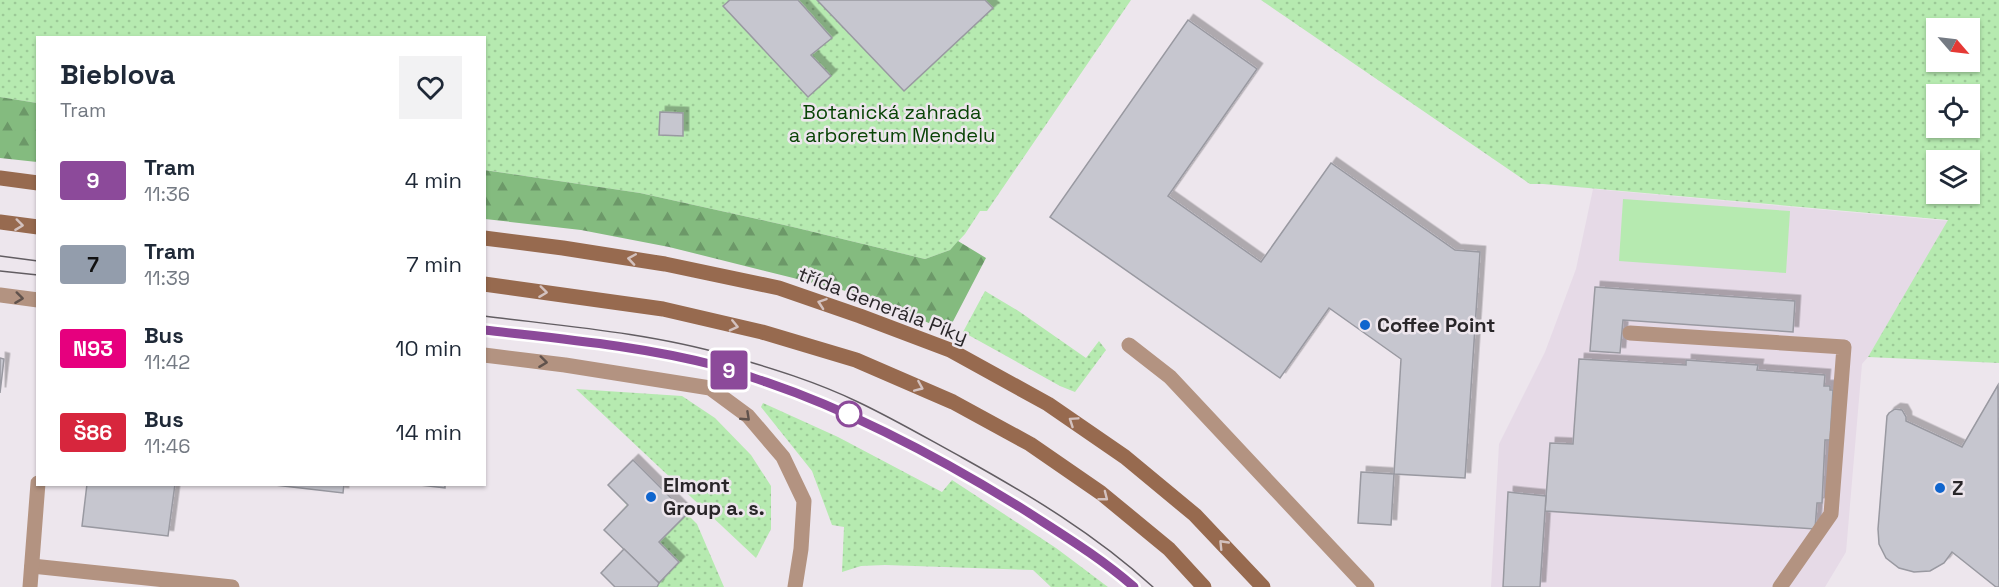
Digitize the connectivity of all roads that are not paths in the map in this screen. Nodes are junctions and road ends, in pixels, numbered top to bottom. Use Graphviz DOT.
graph roads {
  1 [pos="0,178"];
  2 [pos="36,183"];
  3 [pos="0,222"];
  4 [pos="36,227"];
  5 [pos="486,238"];
  6 [pos="486,284"];
  7 [pos="0,296"];
  8 [pos="36,300"];
  9 [pos="1630,333"];
  10 [pos="1129,345"];
  11 [pos="486,355"];
  12 [pos="38,486"];
  13 [pos="32,566"];
  14 [pos="30,587"];
  15 [pos="232,587"];
  16 [pos="795,587"];
  17 [pos="1204,587"];
  18 [pos="1263,587"];
  19 [pos="1367,587"];
  20 [pos="1780,587"];
  1 -- 2 [label="main road"];
  3 -- 4 [label="main road, one-way"];
  18 -- 5 [label="main road, třída Generála Píky, one-way"];
  6 -- 17 [label="main road, one-way"];
  7 -- 8 [label="street, one-way"];
  9 -- 20 [label="street"];
  10 -- 19 [label="street"];
  11 -- 16 [label="street, one-way"];
  12 -- 13 [label="street"];
  13 -- 14 [label="street"];
  13 -- 15 [label="street"];
}
